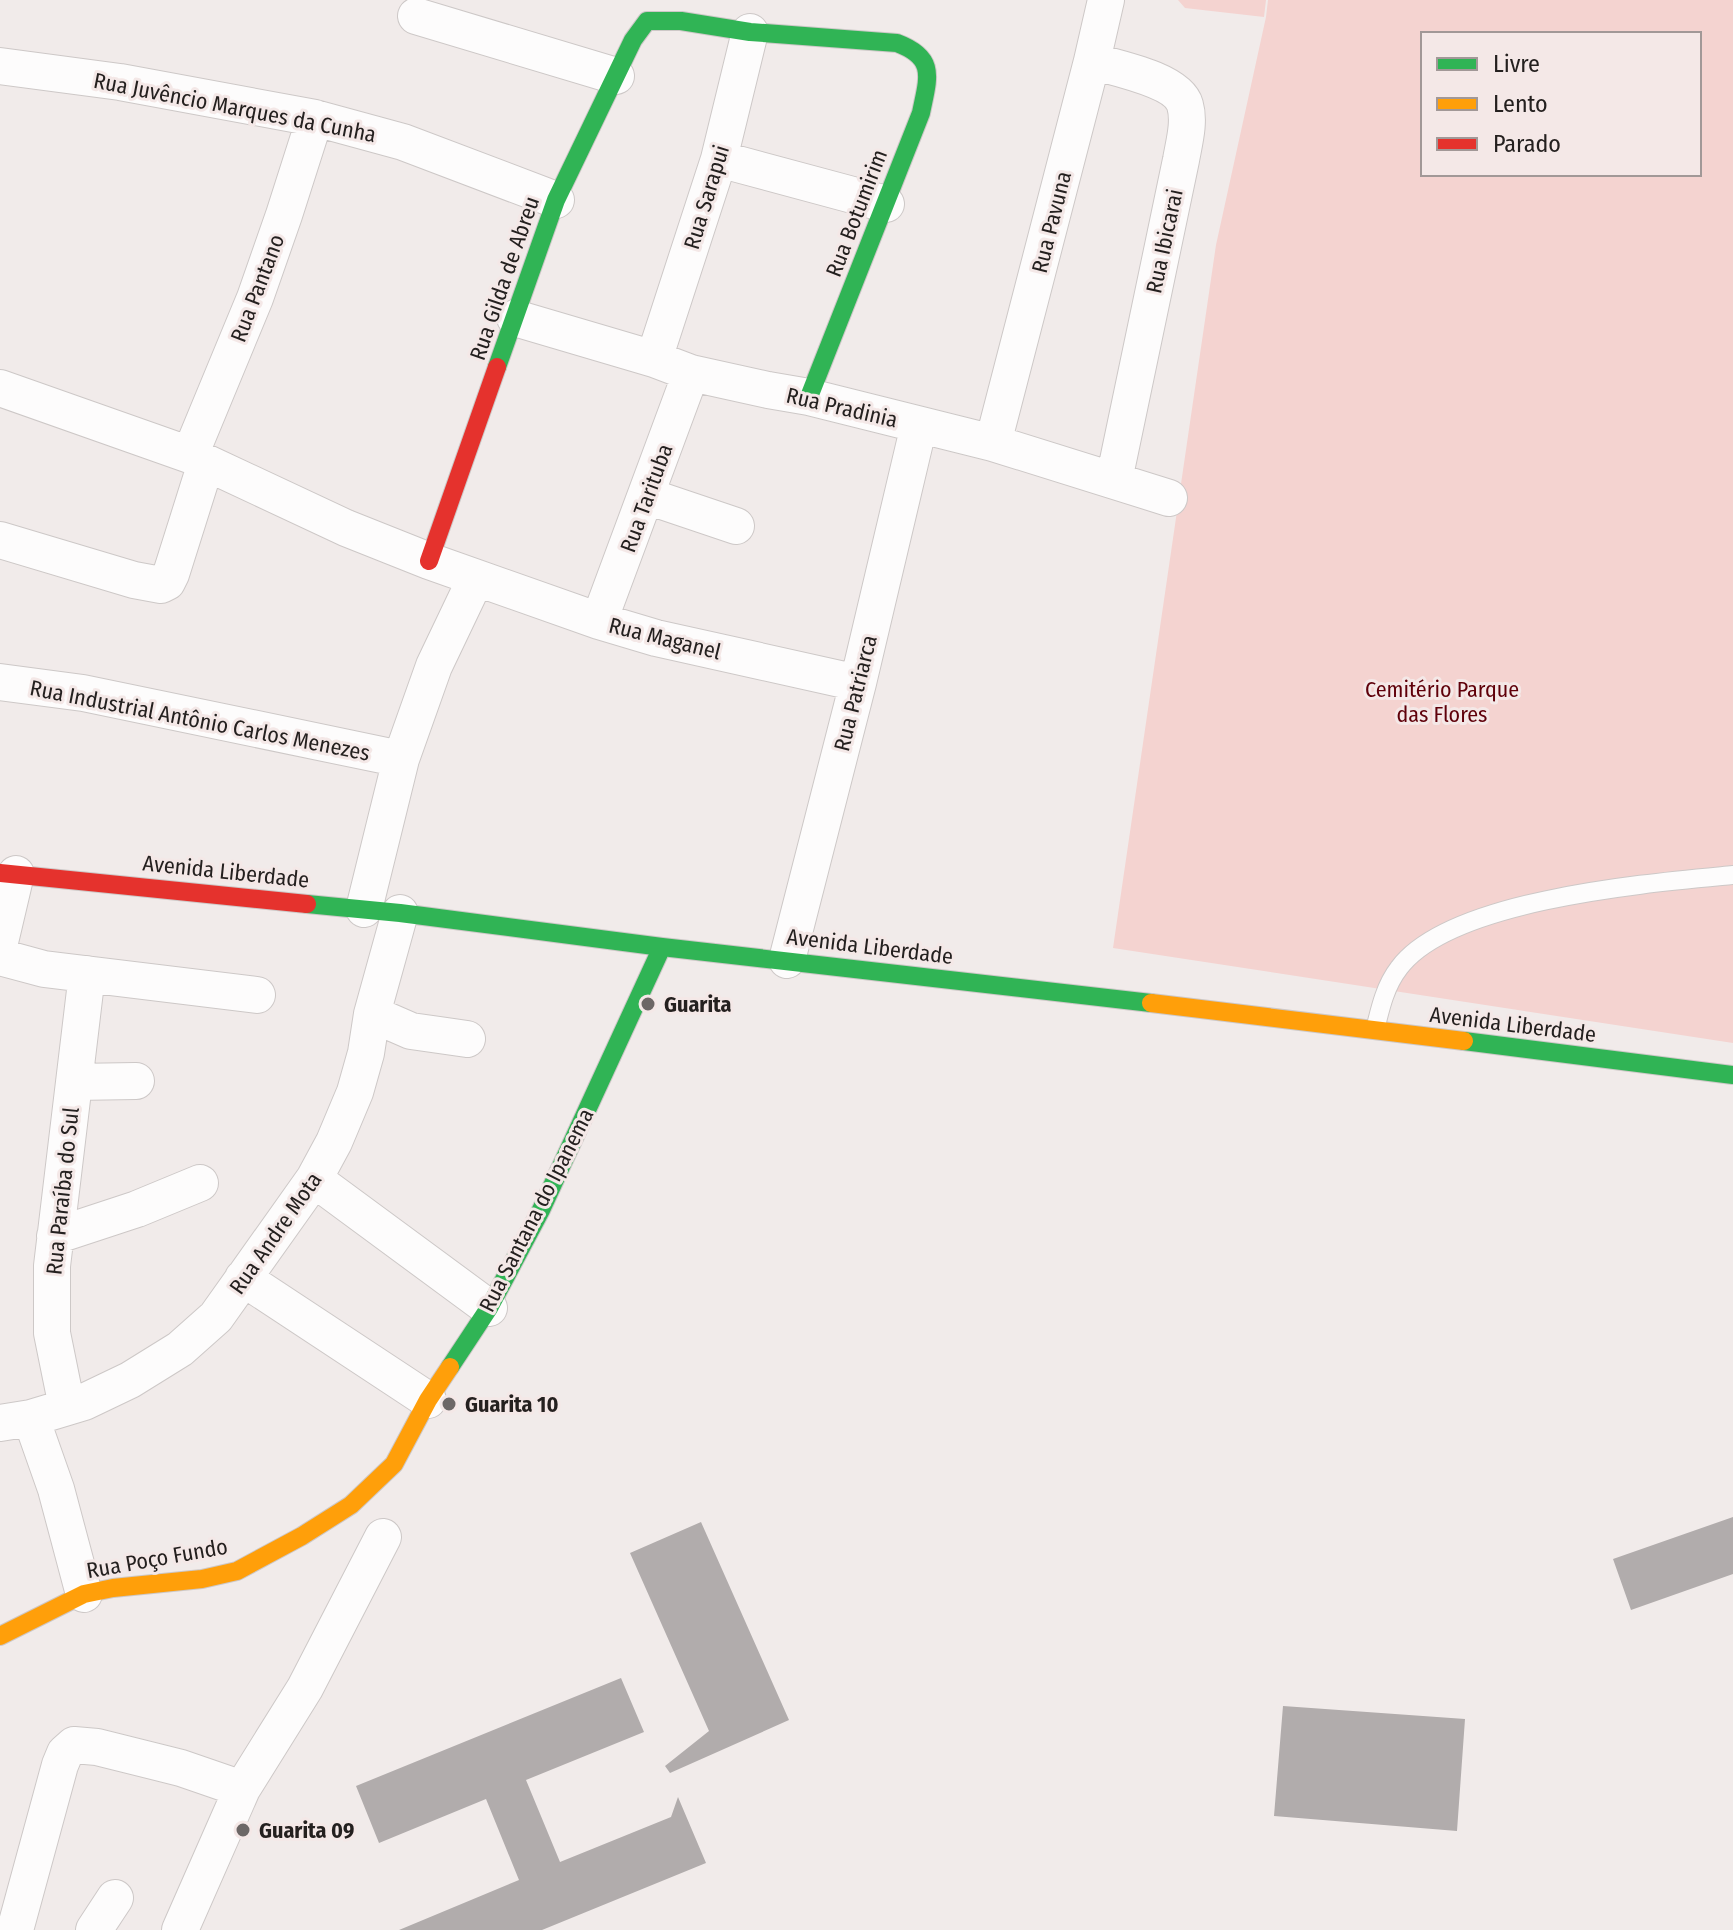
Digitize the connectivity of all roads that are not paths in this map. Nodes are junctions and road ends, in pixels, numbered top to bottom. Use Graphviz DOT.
graph roads {
  1 [pos="1106,0"];
  2 [pos="416,16"];
  3 [pos="750,32"];
  4 [pos="1092,61"];
  5 [pos="0,66"];
  6 [pos="616,76"];
  7 [pos="315,118"];
  8 [pos="719,159"];
  9 [pos="556,200"];
  10 [pos="886,204"];
  11 [pos="515,318"];
  12 [pos="654,359"];
  13 [pos="691,373"];
  14 [pos="0,388"];
  15 [pos="809,397"];
  16 [pos="919,425"];
  17 [pos="993,443"];
  18 [pos="198,459"];
  19 [pos="1114,480"];
  20 [pos="647,496"];
  21 [pos="1169,498"];
  22 [pos="736,526"];
  23 [pos="0,540"];
  24 [pos="429,561"];
  25 [pos="476,578"];
  26 [pos="599,621"];
  27 [pos="0,682"];
  28 [pos="858,683"];
  29 [pos="401,759"];
  30 [pos="8,874"];
  31 [pos="1733,875"];
  32 [pos="364,909"];
  33 [pos="400,913"];
  34 [pos="0,942"];
  35 [pos="662,947"];
  36 [pos="0,957"];
  37 [pos="787,960"];
  38 [pos="87,974"];
  39 [pos="257,995"];
  40 [pos="372,1014"];
  41 [pos="1375,1030"];
  42 [pos="467,1039"];
  43 [pos="1733,1075"];
  44 [pos="136,1081"];
  45 [pos="74,1082"];
  46 [pos="314,1179"];
  47 [pos="200,1183"];
  48 [pos="55,1236"];
  49 [pos="243,1278"];
  50 [pos="489,1308"];
  51 [pos="428,1400"];
  52 [pos="67,1407"];
  53 [pos="16,1420"];
  54 [pos="394,1464"];
  55 [pos="383,1537"];
  56 [pos="84,1594"];
  57 [pos="0,1636"];
  58 [pos="242,1789"];
  59 [pos="115,1898"];
  60 [pos="15,1930"];
  61 [pos="94,1930"];
  62 [pos="180,1930"];
  1 -- 4 [label="street, Rua Pavuna"];
  2 -- 6 [label="street"];
  3 -- 6 [label="street, Rua Gilda de Abreu"];
  3 -- 8 [label="street, Rua Sarapui"];
  3 -- 10 [label="street, Rua Botumirim"];
  4 -- 17 [label="street, Rua Pavuna"];
  4 -- 19 [label="street, Rua Ibicarai"];
  5 -- 7 [label="street, Rua Juvêncio Marques da Cunha"];
  6 -- 9 [label="street, Rua Gilda de Abreu"];
  7 -- 9 [label="street, Rua Juvêncio Marques da Cunha"];
  7 -- 18 [label="street, Rua Pantano"];
  8 -- 10 [label="street"];
  8 -- 12 [label="street, Rua Sarapui"];
  9 -- 11 [label="street, Rua Gilda de Abreu"];
  10 -- 15 [label="street, Rua Botumirim"];
  11 -- 12 [label="street, Rua Pradinia"];
  11 -- 24 [label="street, Rua Gilda de Abreu"];
  12 -- 13 [label="street, Rua Pradinia"];
  13 -- 15 [label="street, Rua Pradinia"];
  13 -- 20 [label="street, Rua Tarituba"];
  14 -- 18 [label="street, Rua Maganel"];
  15 -- 16 [label="street, Rua Pradinia"];
  16 -- 17 [label="street, Rua Pradinia"];
  16 -- 28 [label="street, Rua Patriarca"];
  17 -- 19 [label="street, Rua Pradinia"];
  18 -- 23 [label="street, Rua Pantano"];
  18 -- 24 [label="street, Rua Maganel"];
  19 -- 21 [label="street, Rua Pradinia"];
  20 -- 22 [label="street"];
  20 -- 26 [label="street, Rua Tarituba"];
  24 -- 25 [label="street, Rua Maganel"];
  25 -- 26 [label="street, Rua Maganel"];
  25 -- 29 [label="street"];
  26 -- 28 [label="street, Rua Maganel"];
  27 -- 29 [label="street, Rua Industrial Antônio Carlos Menezes"];
  28 -- 37 [label="street, Rua Patriarca"];
  29 -- 32 [label="street"];
  30 -- 32 [label="street, Avenida Liberdade"];
  30 -- 34 [label="street"];
  31 -- 41 [label="lane"];
  32 -- 33 [label="street, Avenida Liberdade"];
  33 -- 35 [label="street, Avenida Liberdade"];
  33 -- 40 [label="street, Rua Andre Mota"];
  35 -- 37 [label="street, Avenida Liberdade"];
  35 -- 50 [label="street, Rua Santana do Ipanema"];
  36 -- 38 [label="street"];
  37 -- 41 [label="street, Avenida Liberdade"];
  38 -- 39 [label="street"];
  38 -- 45 [label="street, Rua Paraíba do Sul"];
  40 -- 42 [label="street"];
  40 -- 46 [label="street, Rua Andre Mota"];
  41 -- 43 [label="street, Avenida Liberdade"];
  44 -- 45 [label="street"];
  45 -- 48 [label="street, Rua Paraíba do Sul"];
  46 -- 49 [label="street, Rua Andre Mota"];
  46 -- 50 [label="street"];
  47 -- 48 [label="street"];
  48 -- 52 [label="street, Rua Paraíba do Sul"];
  49 -- 51 [label="street"];
  49 -- 52 [label="street, Rua Andre Mota"];
  50 -- 51 [label="street, Rua Santana do Ipanema"];
  51 -- 54 [label="street, Rua Santana do Ipanema"];
  52 -- 53 [label="street, Rua Andre Mota"];
  53 -- 56 [label="street"];
  54 -- 56 [label="street, Rua Poço Fundo"];
  55 -- 58 [label="street"];
  56 -- 57 [label="street, Rua Poço Fundo"];
  58 -- 60 [label="street"];
  58 -- 62 [label="street"];
  59 -- 61 [label="street"];
}
